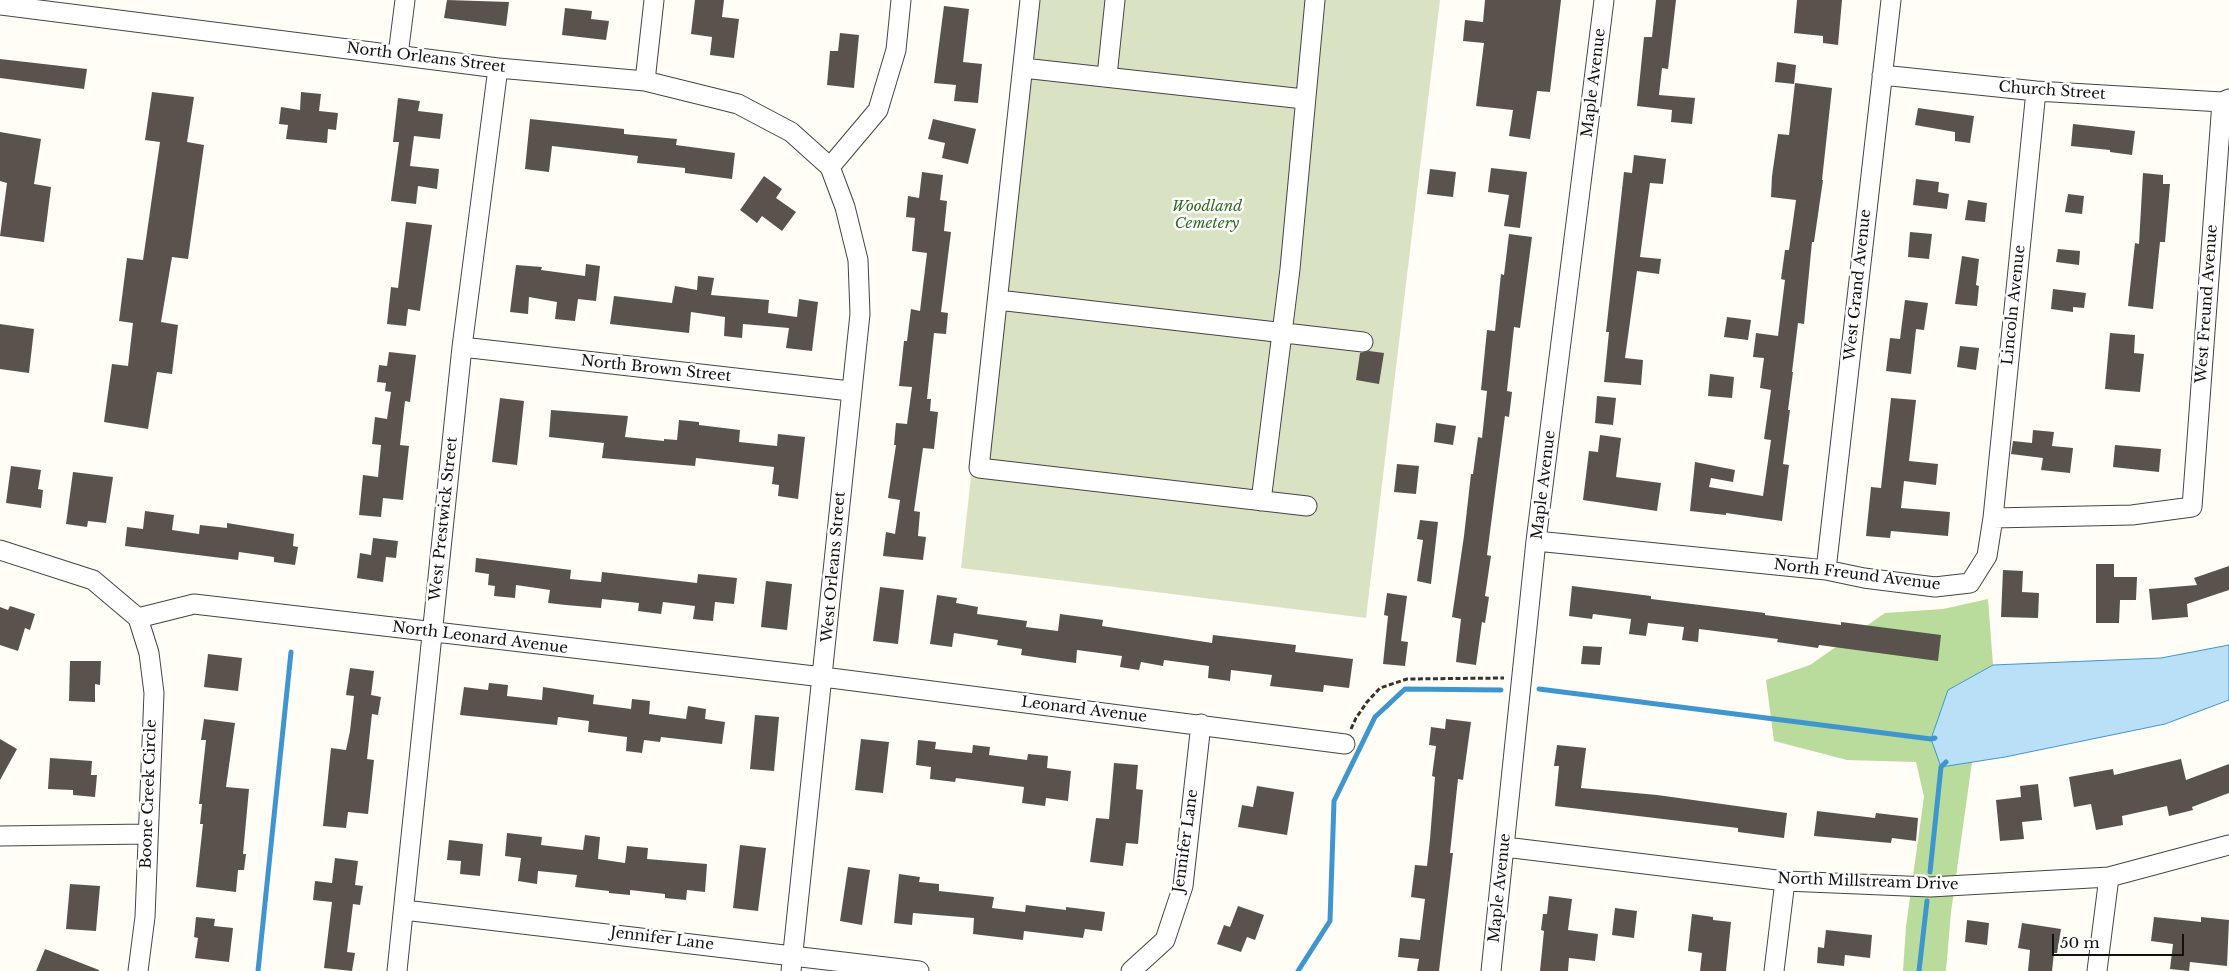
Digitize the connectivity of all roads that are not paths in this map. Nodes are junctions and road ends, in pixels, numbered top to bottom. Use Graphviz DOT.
graph roads {
  1 [pos="405,0"];
  2 [pos="654,0"];
  3 [pos="901,0"];
  4 [pos="1030,0"];
  5 [pos="1115,0"];
  6 [pos="1315,0"];
  7 [pos="1604,0"];
  8 [pos="1891,0"];
  9 [pos="0,5"];
  10 [pos="398,55"];
  11 [pos="498,68"];
  12 [pos="1023,68"];
  13 [pos="1882,75"];
  14 [pos="1107,76"];
  15 [pos="645,81"];
  16 [pos="2036,91"];
  17 [pos="1304,99"];
  18 [pos="2226,100"];
  19 [pos="830,167"];
  20 [pos="998,300"];
  21 [pos="1282,334"];
  22 [pos="1363,342"];
  23 [pos="462,347"];
  24 [pos="850,391"];
  25 [pos="1261,501"];
  26 [pos="1307,506"];
  27 [pos="1993,518"];
  28 [pos="1536,541"];
  29 [pos="0,550"];
  30 [pos="1826,570"];
  31 [pos="138,618"];
  32 [pos="433,632"];
  33 [pos="823,677"];
  34 [pos="1201,724"];
  35 [pos="1345,744"];
  36 [pos="147,834"];
  37 [pos="0,836"];
  38 [pos="2229,845"];
  39 [pos="1505,846"];
  40 [pos="2109,877"];
  41 [pos="1785,881"];
  42 [pos="404,910"];
  43 [pos="792,963"];
  44 [pos="138,971"];
  45 [pos="397,971"];
  46 [pos="919,971"];
  47 [pos="1130,971"];
  48 [pos="1491,971"];
  49 [pos="1774,971"];
  50 [pos="2097,971"];
  1 -- 10 [label="street"];
  2 -- 15 [label="street"];
  3 -- 19 [label="street"];
  4 -- 12 [label="street"];
  5 -- 14 [label="street"];
  6 -- 17 [label="street"];
  7 -- 28 [label="street, Maple Avenue"];
  8 -- 13 [label="street, West Grand Avenue"];
  9 -- 10 [label="street, North Orleans Street"];
  10 -- 11 [label="street, North Orleans Street"];
  11 -- 15 [label="street, North Orleans Street"];
  11 -- 23 [label="street, West Prestwick Street"];
  12 -- 14 [label="street"];
  12 -- 20 [label="street"];
  13 -- 16 [label="street, Church Street"];
  13 -- 30 [label="street, West Grand Avenue"];
  14 -- 17 [label="street"];
  15 -- 19 [label="street, North Orleans Street"];
  16 -- 18 [label="street, Church Street"];
  16 -- 27 [label="street, Lincoln Avenue"];
  17 -- 21 [label="street"];
  18 -- 27 [label="street, West Freund Avenue"];
  19 -- 24 [label="street, West Orleans Street"];
  20 -- 21 [label="street"];
  20 -- 25 [label="street"];
  21 -- 22 [label="street"];
  21 -- 25 [label="street"];
  23 -- 24 [label="street, North Brown Street"];
  23 -- 32 [label="street, West Prestwick Street"];
  24 -- 33 [label="street, West Orleans Street"];
  25 -- 26 [label="street"];
  27 -- 30 [label="street, North Freund Avenue"];
  28 -- 30 [label="street, North Freund Avenue"];
  28 -- 39 [label="street, Maple Avenue"];
  29 -- 31 [label="street"];
  31 -- 32 [label="street, North Leonard Avenue"];
  31 -- 36 [label="street, Boone Creek Circle"];
  32 -- 33 [label="street, North Leonard Avenue"];
  32 -- 42 [label="street, West Prestwick Street"];
  33 -- 34 [label="street, Leonard Avenue"];
  33 -- 43 [label="street, West Orleans Street"];
  34 -- 35 [label="street, Leonard Avenue"];
  34 -- 47 [label="street, Jennifer Lane"];
  36 -- 37 [label="street"];
  36 -- 44 [label="street, Boone Creek Circle"];
  38 -- 40 [label="street, North Millstream Drive"];
  39 -- 41 [label="street, North Millstream Drive"];
  39 -- 48 [label="street, Maple Avenue"];
  40 -- 41 [label="street, North Millstream Drive"];
  40 -- 50 [label="street"];
  41 -- 49 [label="street"];
  42 -- 43 [label="street, Jennifer Lane"];
  42 -- 45 [label="street, West Prestwick Street"];
  43 -- 46 [label="street, Jennifer Lane"];
}
